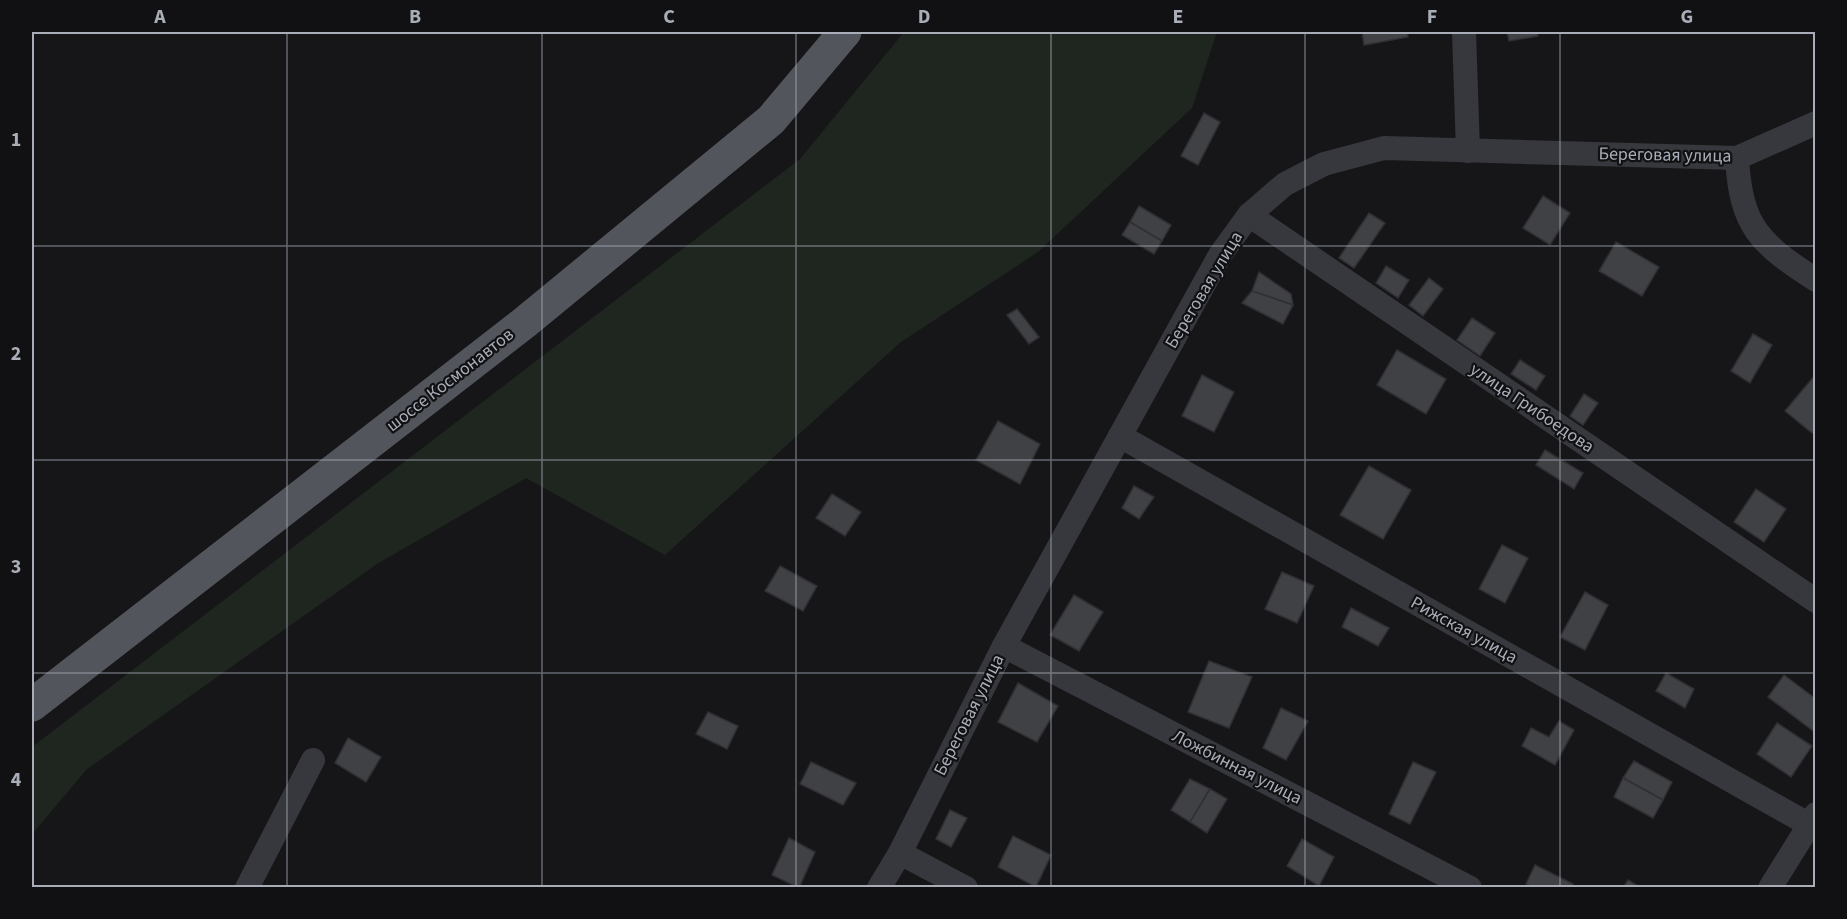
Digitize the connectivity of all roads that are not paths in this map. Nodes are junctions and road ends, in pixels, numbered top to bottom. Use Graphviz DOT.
graph roads {
  1 [pos="845,32"];
  2 [pos="1464,32"];
  3 [pos="1815,123"];
  4 [pos="1468,151"];
  5 [pos="1737,158"];
  6 [pos="1249,216"];
  7 [pos="1815,280"];
  8 [pos="1120,436"];
  9 [pos="1815,601"];
  10 [pos="1004,646"];
  11 [pos="32,705"];
  12 [pos="313,760"];
  13 [pos="1812,819"];
  14 [pos="900,853"];
  15 [pos="248,888"];
  16 [pos="879,888"];
  17 [pos="966,888"];
  18 [pos="1470,888"];
  19 [pos="1770,888"];
  1 -- 11 [label="main road, шоссе Космонавтов"];
  2 -- 4 [label="street"];
  3 -- 5 [label="street, Береговая улица"];
  4 -- 5 [label="street, Береговая улица"];
  4 -- 6 [label="street, Береговая улица"];
  5 -- 7 [label="street"];
  6 -- 8 [label="street, Береговая улица"];
  6 -- 9 [label="street, улица Грибоедова"];
  8 -- 10 [label="street, Береговая улица"];
  8 -- 13 [label="street, Рижская улица"];
  10 -- 14 [label="street, Береговая улица"];
  10 -- 18 [label="street, Ложбинная улица"];
  12 -- 15 [label="street"];
  13 -- 19 [label="street"];
  14 -- 16 [label="street, Береговая улица"];
  14 -- 17 [label="street"];
}
